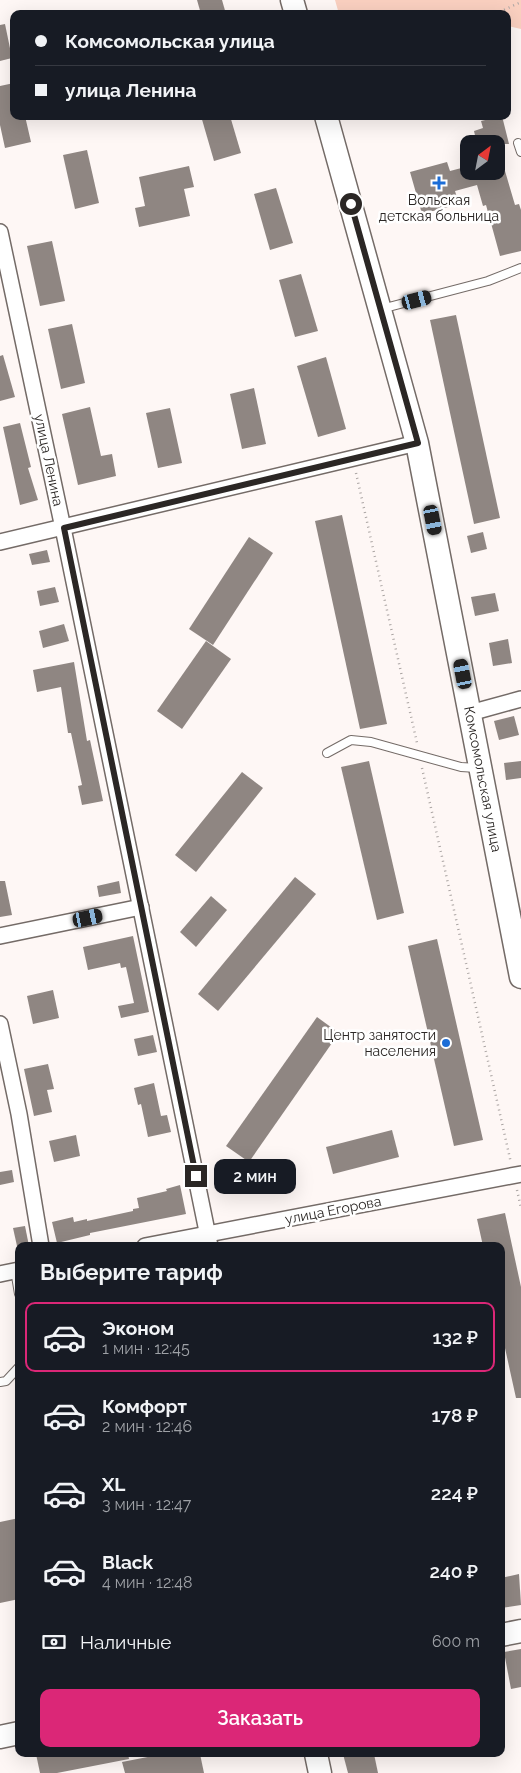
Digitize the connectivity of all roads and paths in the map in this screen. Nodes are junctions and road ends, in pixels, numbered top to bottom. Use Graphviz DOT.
graph roads {
  1 [pos="521,2"];
  2 [pos="504,10"];
  3 [pos="327,120"];
  4 [pos="518,143"];
  5 [pos="521,152"];
  6 [pos="0,232"];
  7 [pos="521,268"];
  8 [pos="382,309"];
  9 [pos="418,443"];
  10 [pos="353,458"];
  11 [pos="64,528"];
  12 [pos="0,542"];
  13 [pos="521,699"];
  14 [pos="470,713"];
  15 [pos="327,753"];
  16 [pos="419,753"];
  17 [pos="481,769"];
  18 [pos="142,907"];
  19 [pos="0,936"];
  20 [pos="521,977"];
  21 [pos="0,1024"];
  22 [pos="517,1175"];
  23 [pos="521,1208"];
  24 [pos="208,1240"];
  25 [pos="40,1242"];
  26 [pos="187,1242"];
  27 [pos="15,1371"];
  28 [pos="0,1382"];
  29 [pos="521,1631"];
  30 [pos="505,1634"];
  31 [pos="15,1734"];
  32 [pos="0,1736"];
  33 [pos="317,1757"];
  34 [pos="320,1773"];
  1 -- 2 [label="path"];
  3 -- 8 [label="main road, Комсомольская улица"];
  4 -- 5 [label="lane"];
  6 -- 11 [label="street, улица Ленина"];
  7 -- 8 [label="lane"];
  8 -- 9 [label="main road, Комсомольская улица"];
  9 -- 10 [label="street"];
  9 -- 14 [label="main road, Комсомольская улица"];
  10 -- 11 [label="street"];
  10 -- 16 [label="path"];
  11 -- 12 [label="street"];
  11 -- 18 [label="street, улица Ленина"];
  13 -- 14 [label="street"];
  14 -- 17 [label="main road, Комсомольская улица"];
  15 -- 16 [label="lane"];
  16 -- 17 [label="lane"];
  16 -- 22 [label="path"];
  17 -- 20 [label="main road, Комсомольская улица"];
  18 -- 19 [label="street"];
  18 -- 24 [label="street, улица Ленина"];
  21 -- 25 [label="street"];
  22 -- 23 [label="path"];
  22 -- 24 [label="street, улица Егорова"];
  24 -- 26 [label="street, улица Егорова"];
  27 -- 28 [label="lane"];
  29 -- 30 [label="main road"];
  31 -- 32 [label="main road"];
  33 -- 34 [label="main road"];
}
